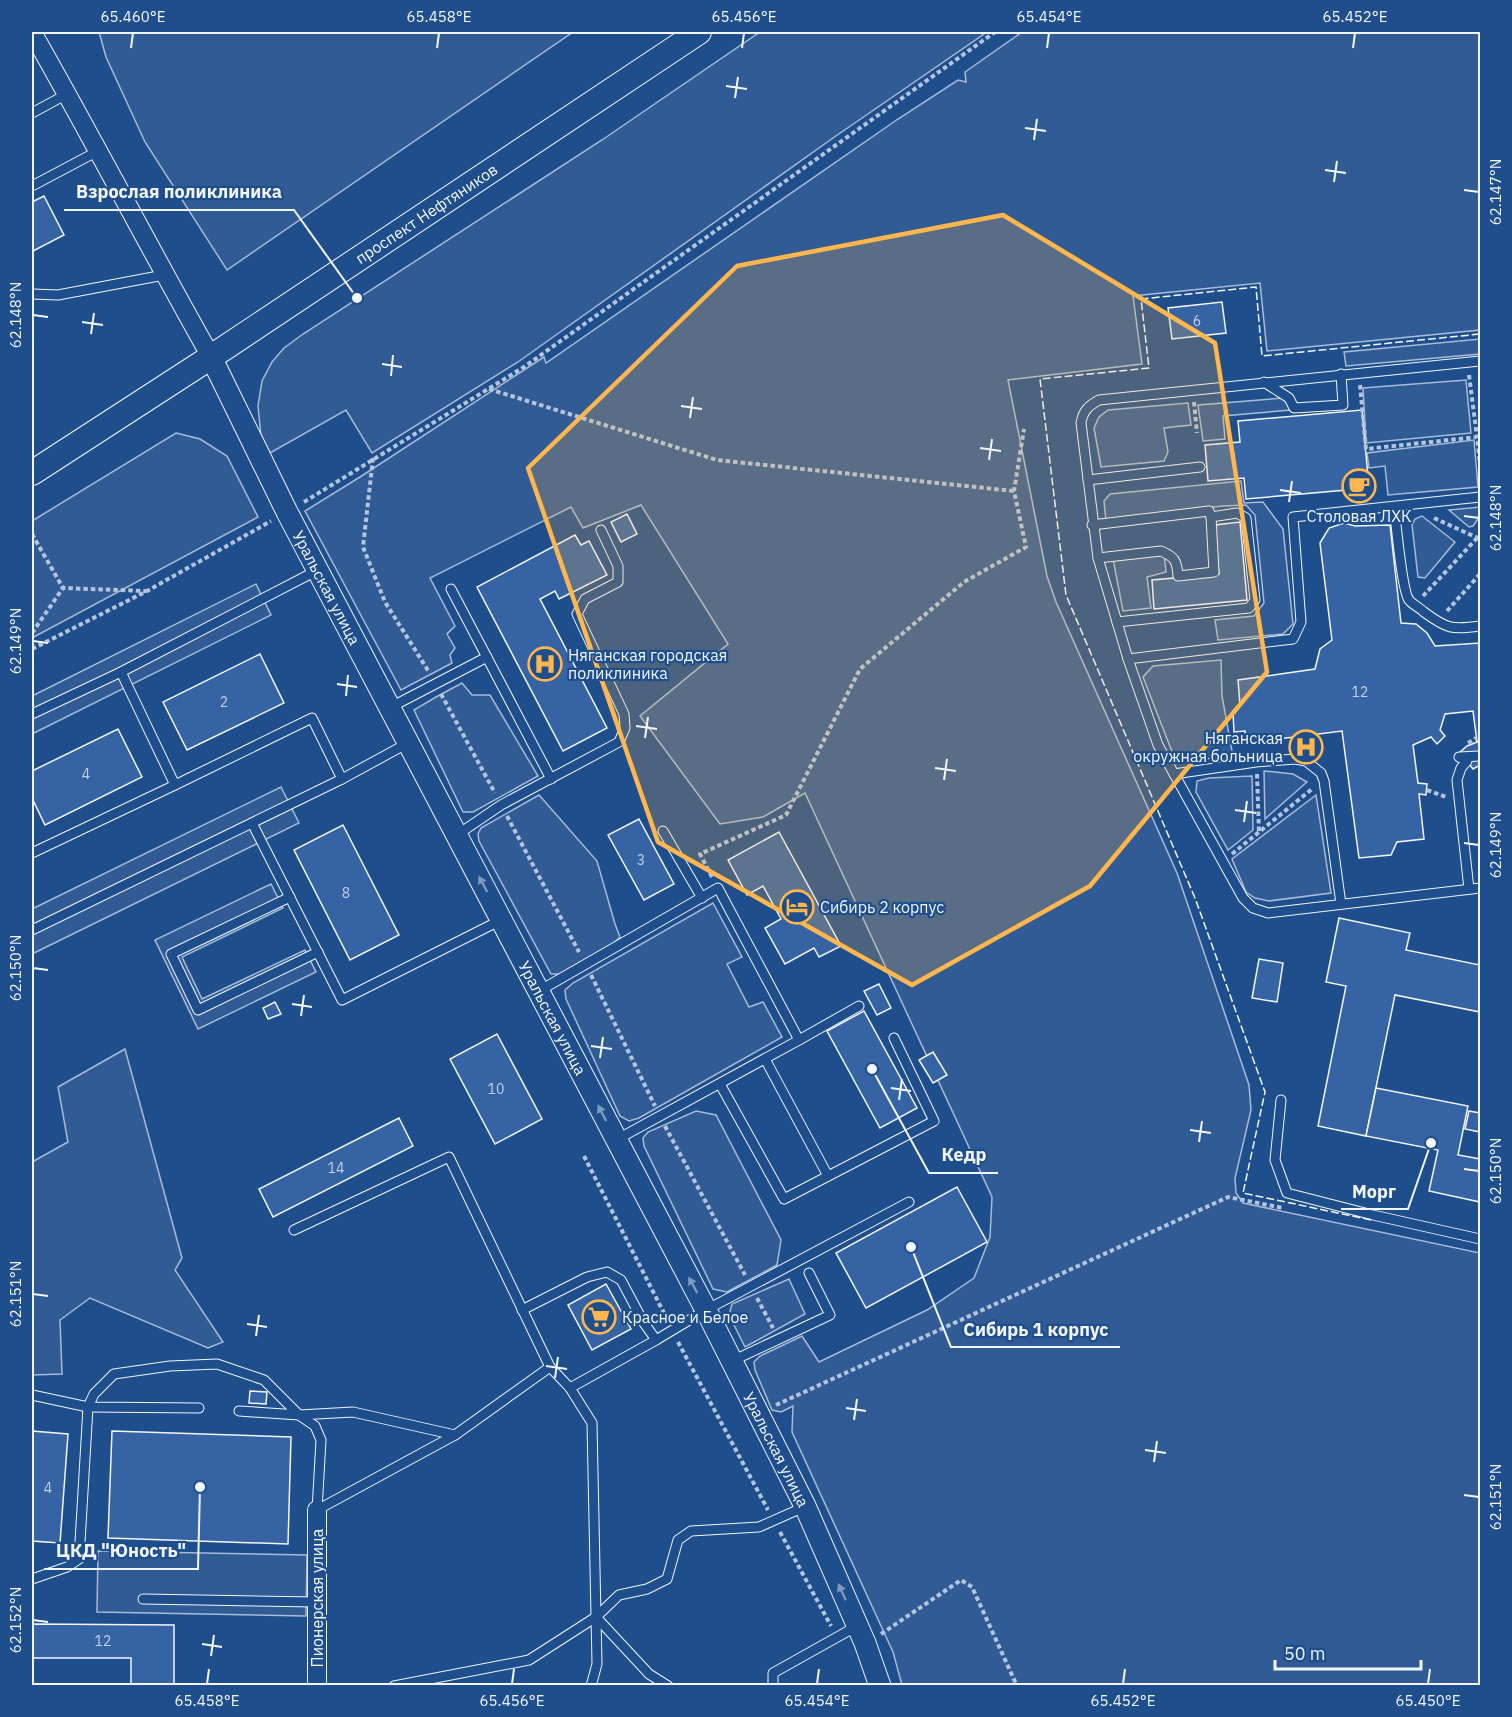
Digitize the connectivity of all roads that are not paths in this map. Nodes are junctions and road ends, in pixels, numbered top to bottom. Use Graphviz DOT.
graph roads {
  1 [pos="32,32"];
  2 [pos="699,32"];
  3 [pos="67,94"];
  4 [pos="32,113"];
  5 [pos="98,151"];
  6 [pos="32,186"];
  7 [pos="164,275"];
  8 [pos="32,294"];
  9 [pos="211,357"];
  10 [pos="1480,361"];
  11 [pos="1341,374"];
  12 [pos="1264,382"];
  13 [pos="1200,467"];
  14 [pos="32,472"];
  15 [pos="1088,480"];
  16 [pos="1480,497"];
  17 [pos="1394,507"];
  18 [pos="1211,517"];
  19 [pos="1092,525"];
  20 [pos="601,530"];
  21 [pos="1098,558"];
  22 [pos="318,570"];
  23 [pos="452,589"];
  24 [pos="1117,622"];
  25 [pos="1480,626"];
  26 [pos="487,657"];
  27 [pos="1128,659"];
  28 [pos="121,672"];
  29 [pos="391,707"];
  30 [pos="32,714"];
  31 [pos="410,743"];
  32 [pos="1480,756"];
  33 [pos="1174,774"];
  34 [pos="342,779"];
  35 [pos="551,779"];
  36 [pos="176,785"];
  37 [pos="252,823"];
  38 [pos="663,831"];
  39 [pos="457,835"];
  40 [pos="32,854"];
  41 [pos="1480,888"];
  42 [pos="1469,889"];
  43 [pos="290,897"];
  44 [pos="702,898"];
  45 [pos="1341,904"];
  46 [pos="501,920"];
  47 [pos="32,930"];
  48 [pos="318,952"];
  49 [pos="539,992"];
  50 [pos="859,1006"];
  51 [pos="894,1038"];
  52 [pos="799,1040"];
  53 [pos="765,1059"];
  54 [pos="720,1084"];
  55 [pos="1281,1100"];
  56 [pos="616,1140"];
  57 [pos="828,1176"];
  58 [pos="909,1202"];
  59 [pos="294,1230"];
  60 [pos="1480,1239"];
  61 [pos="810,1273"];
  62 [pos="522,1310"];
  63 [pos="706,1310"];
  64 [pos="656,1341"];
  65 [pos="732,1361"];
  66 [pos="550,1367"];
  67 [pos="570,1388"];
  68 [pos="32,1395"];
  69 [pos="88,1407"];
  70 [pos="199,1408"];
  71 [pos="239,1411"];
  72 [pos="299,1415"];
  73 [pos="455,1435"];
  74 [pos="804,1507"];
  75 [pos="317,1510"];
  76 [pos="32,1579"];
  77 [pos="142,1599"];
  78 [pos="317,1602"];
  79 [pos="596,1617"];
  80 [pos="861,1634"];
  81 [pos="317,1686"];
  82 [pos="394,1686"];
  83 [pos="591,1686"];
  84 [pos="668,1686"];
  85 [pos="772,1686"];
  86 [pos="880,1686"];
  1 -- 3 [label="street"];
  2 -- 9 [label="main road, проспект Нефтяников"];
  3 -- 4 [label="lane"];
  3 -- 5 [label="street"];
  5 -- 6 [label="lane"];
  5 -- 7 [label="street"];
  7 -- 8 [label="lane"];
  7 -- 9 [label="street"];
  9 -- 14 [label="main road, проспект Нефтяников"];
  9 -- 22 [label="street, Уральская улица"];
  10 -- 11 [label="lane"];
  11 -- 12 [label="lane"];
  11 -- 12 [label="lane"];
  12 -- 15 [label="lane"];
  13 -- 15 [label="lane"];
  15 -- 19 [label="lane"];
  16 -- 17 [label="lane"];
  17 -- 25 [label="lane"];
  17 -- 27 [label="lane"];
  18 -- 19 [label="lane"];
  18 -- 21 [label="lane"];
  18 -- 24 [label="lane"];
  19 -- 21 [label="lane"];
  20 -- 35 [label="lane"];
  21 -- 24 [label="lane"];
  22 -- 28 [label="lane"];
  22 -- 29 [label="street, Уральская улица"];
  23 -- 26 [label="lane"];
  24 -- 27 [label="lane"];
  26 -- 29 [label="lane"];
  26 -- 35 [label="lane"];
  27 -- 33 [label="lane"];
  28 -- 30 [label="lane"];
  28 -- 36 [label="lane"];
  29 -- 31 [label="street, Уральская улица"];
  31 -- 34 [label="lane"];
  31 -- 39 [label="street, Уральская улица"];
  32 -- 42 [label="lane"];
  33 -- 45 [label="lane"];
  33 -- 45 [label="lane"];
  34 -- 36 [label="lane"];
  34 -- 37 [label="lane"];
  35 -- 39 [label="lane"];
  36 -- 40 [label="lane"];
  37 -- 43 [label="lane"];
  37 -- 47 [label="lane"];
  38 -- 44 [label="lane"];
  46 -- 39 [label="street, Уральская улица, one-way"];
  41 -- 42 [label="lane"];
  42 -- 45 [label="lane"];
  43 -- 48 [label="lane"];
  43 -- 48 [label="lane"];
  44 -- 49 [label="lane"];
  44 -- 52 [label="lane"];
  46 -- 48 [label="lane"];
  46 -- 49 [label="street, Уральская улица"];
  56 -- 49 [label="street, Уральская улица, one-way"];
  50 -- 52 [label="lane"];
  51 -- 57 [label="lane"];
  52 -- 53 [label="lane"];
  53 -- 54 [label="lane"];
  53 -- 57 [label="lane"];
  54 -- 56 [label="lane"];
  54 -- 57 [label="lane"];
  55 -- 60 [label="lane"];
  63 -- 56 [label="street, Уральская улица, one-way"];
  58 -- 63 [label="lane"];
  59 -- 62 [label="lane"];
  61 -- 65 [label="lane"];
  62 -- 64 [label="lane"];
  62 -- 66 [label="lane"];
  63 -- 64 [label="lane"];
  63 -- 65 [label="street, Уральская улица"];
  64 -- 67 [label="lane"];
  65 -- 74 [label="street, Уральская улица"];
  66 -- 67 [label="lane"];
  66 -- 73 [label="lane"];
  67 -- 79 [label="lane"];
  68 -- 69 [label="lane"];
  69 -- 70 [label="lane"];
  69 -- 72 [label="lane"];
  69 -- 76 [label="lane"];
  71 -- 72 [label="lane"];
  72 -- 73 [label="lane"];
  72 -- 75 [label="lane"];
  73 -- 75 [label="lane"];
  74 -- 79 [label="lane"];
  80 -- 74 [label="street, Уральская улица, one-way"];
  75 -- 78 [label="street, Пионерская улица"];
  77 -- 78 [label="lane"];
  78 -- 81 [label="street, Пионерская улица"];
  79 -- 82 [label="lane"];
  79 -- 83 [label="lane"];
  79 -- 84 [label="lane"];
  80 -- 85 [label="lane"];
  80 -- 86 [label="street, Уральская улица"];
}
